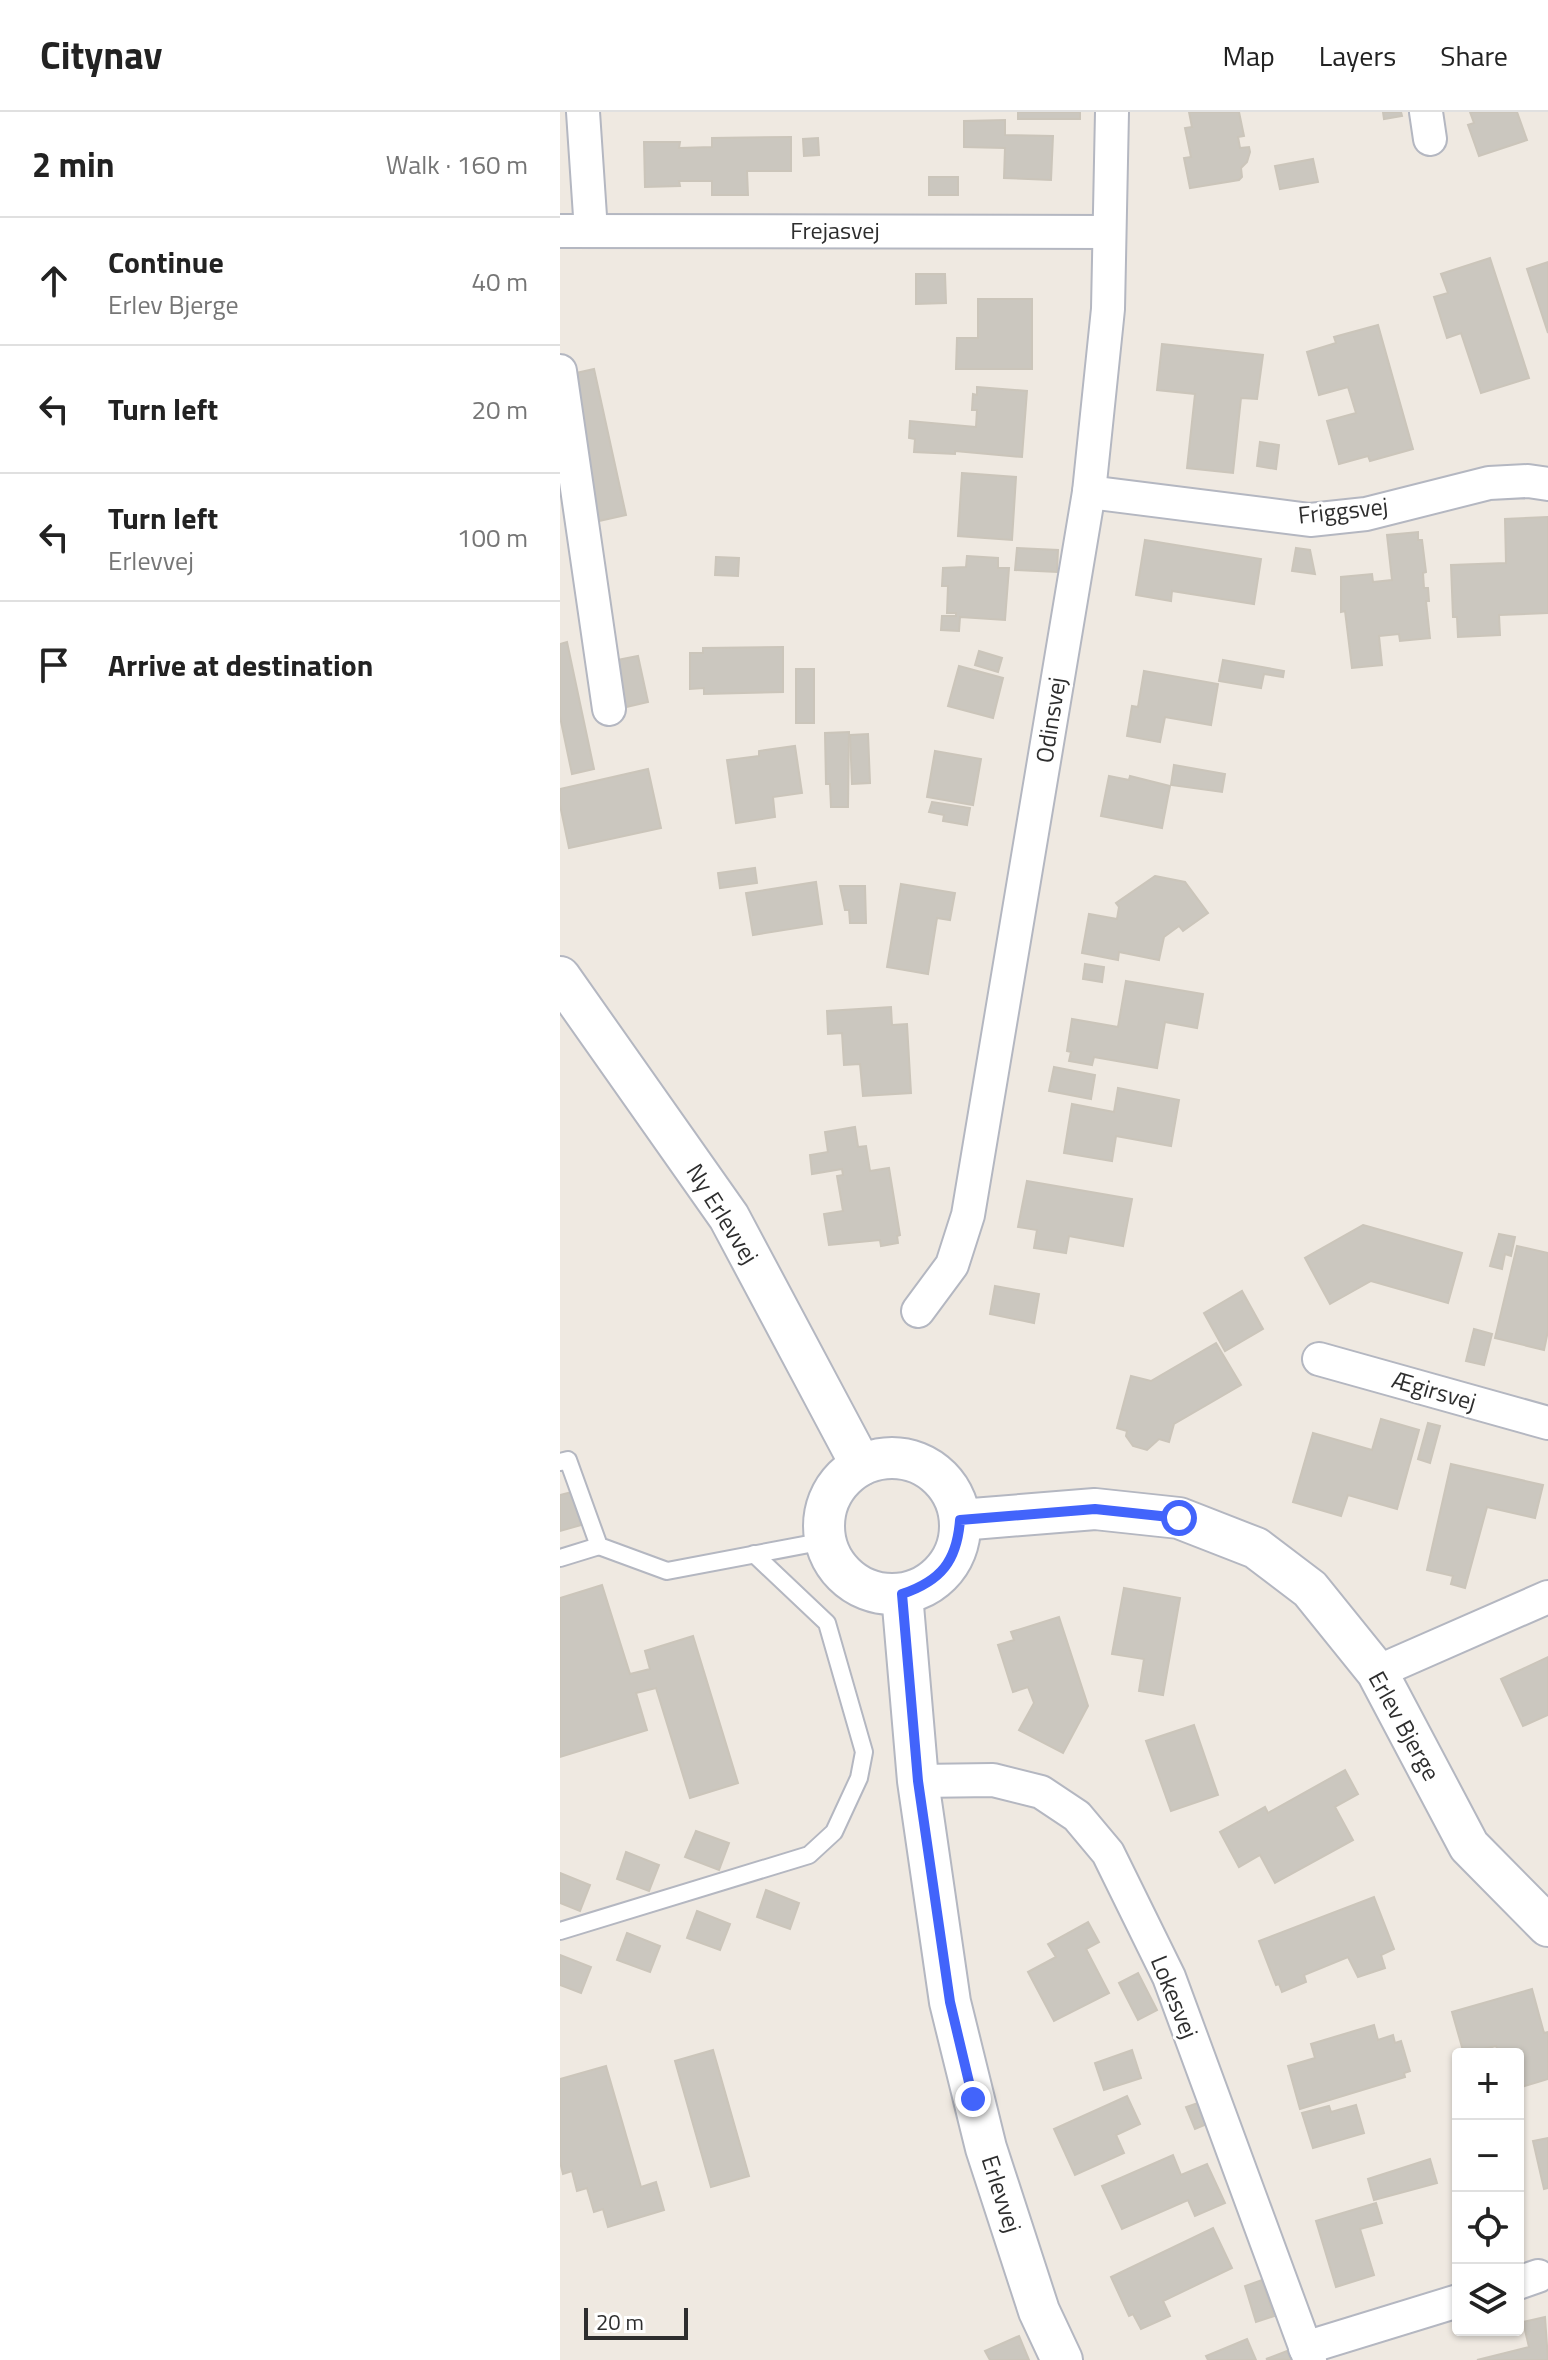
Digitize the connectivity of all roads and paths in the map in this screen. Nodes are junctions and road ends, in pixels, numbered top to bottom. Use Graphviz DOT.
graph roads {
  1 [pos="583,112"];
  2 [pos="1112,112"];
  3 [pos="576,231"];
  4 [pos="1109,232"];
  5 [pos="560,371"];
  6 [pos="1548,484"];
  7 [pos="1089,492"];
  8 [pos="609,709"];
  9 [pos="560,977"];
  10 [pos="918,1311"];
  11 [pos="1319,1359"];
  12 [pos="1548,1423"];
  13 [pos="560,1462"];
  14 [pos="861,1465"];
  15 [pos="960,1520"];
  16 [pos="825,1541"];
  17 [pos="599,1546"];
  18 [pos="754,1554"];
  19 [pos="560,1558"];
  20 [pos="902,1594"];
  21 [pos="1548,1597"];
  22 [pos="1377,1672"];
  23 [pos="918,1781"];
  24 [pos="1548,1926"];
  25 [pos="560,1931"];
  26 [pos="1452,2303"];
  27 [pos="1308,2354"];
  28 [pos="1062,2360"];
  1 -- 3 [label="street"];
  2 -- 4 [label="street, Odinsvej"];
  3 -- 4 [label="street, Frejasvej"];
  4 -- 7 [label="street, Odinsvej"];
  5 -- 8 [label="street"];
  6 -- 7 [label="street, Friggsvej"];
  7 -- 10 [label="street, Odinsvej"];
  9 -- 14 [label="street, Ny Erlevvej"];
  11 -- 12 [label="street, Ægirsvej"];
  13 -- 17 [label="lane"];
  14 -- 15 [label="street"];
  14 -- 16 [label="street"];
  15 -- 20 [label="street"];
  15 -- 22 [label="street, Erlev Bjerge"];
  16 -- 18 [label="lane"];
  16 -- 20 [label="street"];
  17 -- 18 [label="lane"];
  17 -- 19 [label="lane"];
  18 -- 25 [label="lane"];
  20 -- 23 [label="street, Erlevvej"];
  21 -- 22 [label="street"];
  22 -- 24 [label="street, Erlev Bjerge"];
  23 -- 27 [label="street, Lokesvej"];
  23 -- 28 [label="street, Erlevvej"];
  26 -- 27 [label="street, Lokesvej"];
}
